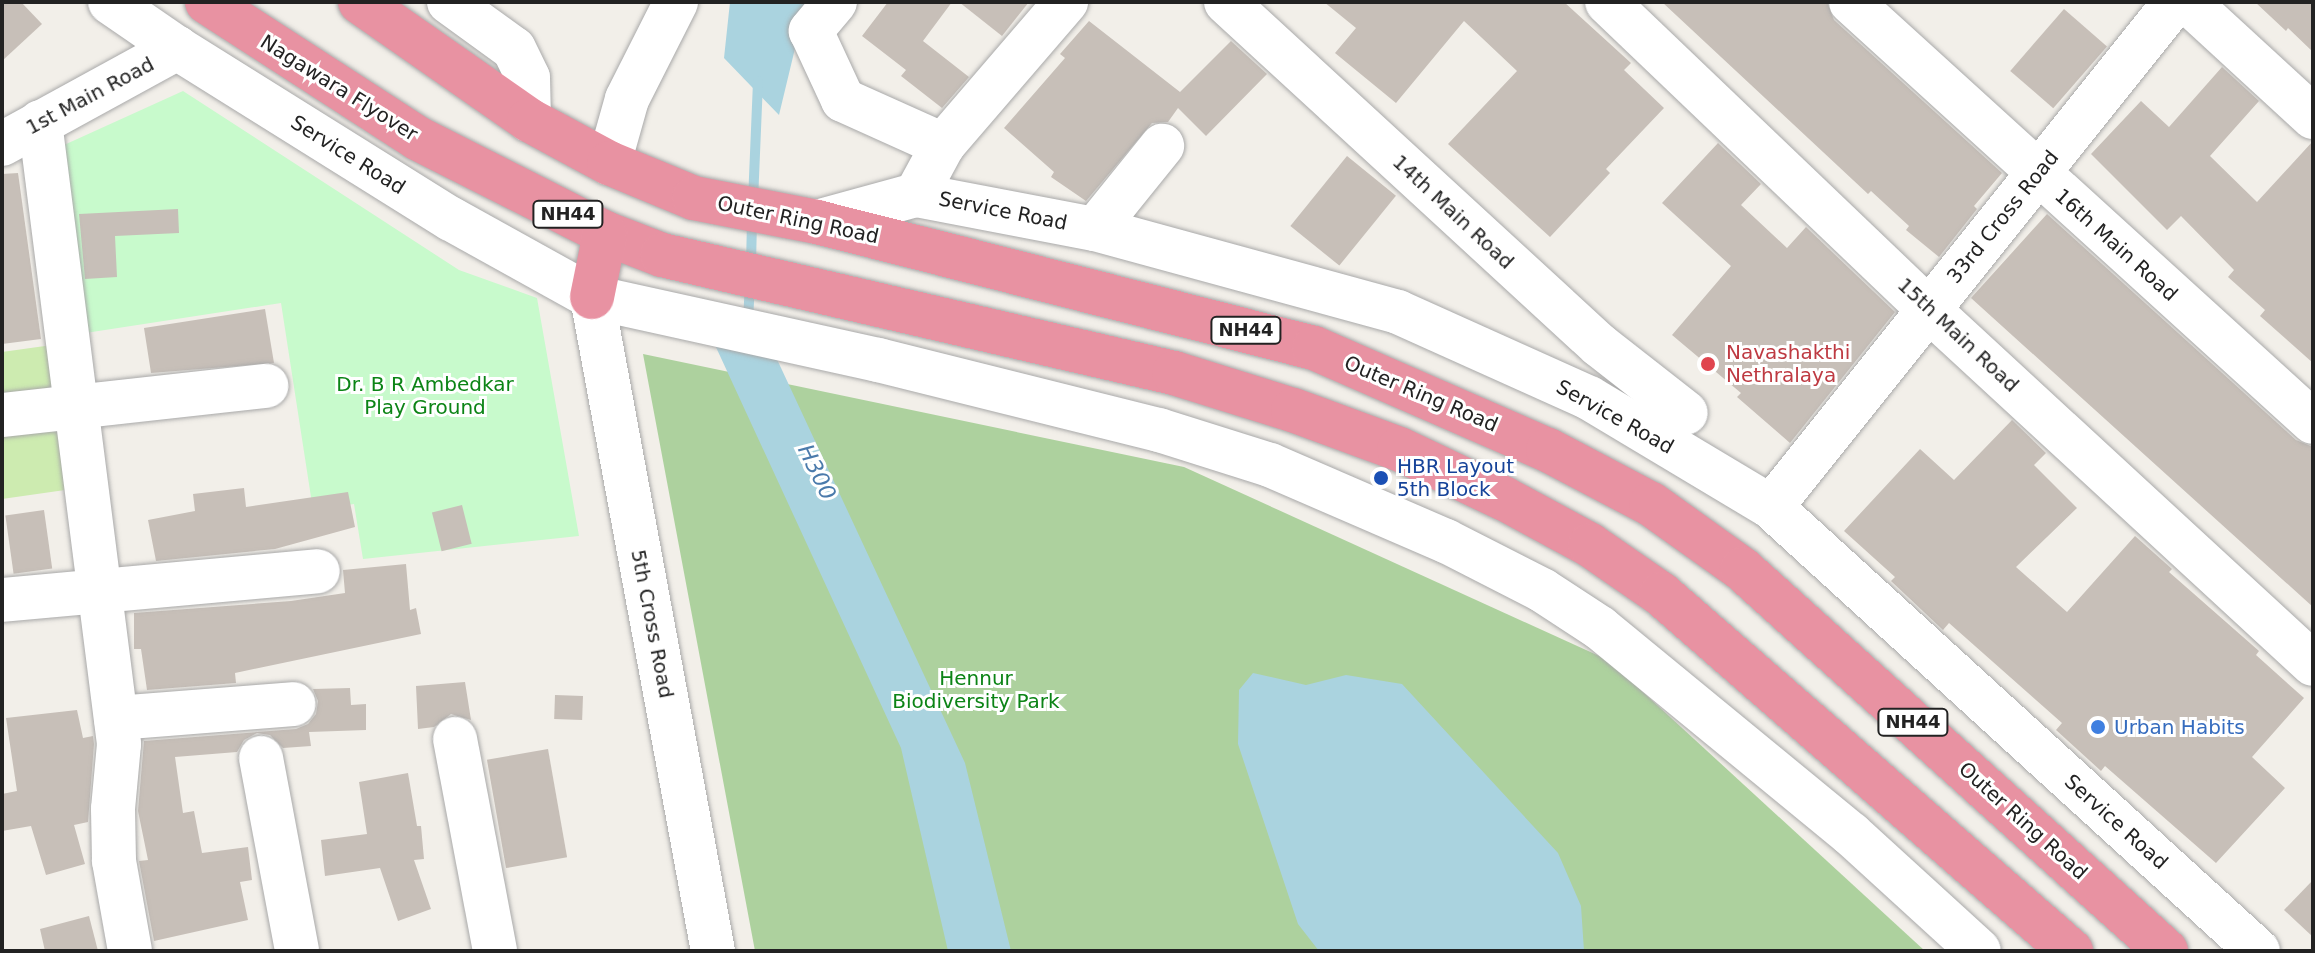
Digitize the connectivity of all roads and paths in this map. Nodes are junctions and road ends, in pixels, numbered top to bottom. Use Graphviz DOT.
graph roads {
  1 [pos="110,2"];
  2 [pos="207,2"];
  3 [pos="360,2"];
  4 [pos="449,2"];
  5 [pos="676,2"];
  6 [pos="835,2"];
  7 [pos="1066,2"];
  8 [pos="1226,2"];
  9 [pos="1607,2"];
  10 [pos="1851,2"];
  11 [pos="2175,2"];
  12 [pos="2188,2"];
  13 [pos="177,48"];
  14 [pos="2313,117"];
  15 [pos="529,120"];
  16 [pos="40,122"];
  17 [pos="2,144"];
  18 [pos="943,145"];
  19 [pos="1162,146"];
  20 [pos="609,163"];
  21 [pos="2037,174"];
  22 [pos="916,195"];
  23 [pos="817,222"];
  24 [pos="1095,229"];
  25 [pos="605,233"];
  26 [pos="592,297"];
  27 [pos="1929,310"];
  28 [pos="1599,345"];
  29 [pos="266,386"];
  30 [pos="1589,398"];
  31 [pos="78,408"];
  32 [pos="1686,413"];
  33 [pos="2,415"];
  34 [pos="2313,422"];
  35 [pos="1771,507"];
  36 [pos="318,571"];
  37 [pos="100,588"];
  38 [pos="2,600"];
  39 [pos="2313,664"];
  40 [pos="293,704"];
  41 [pos="116,718"];
  42 [pos="455,739"];
  43 [pos="261,758"];
  44 [pos="130,951"];
  45 [pos="297,951"];
  46 [pos="495,951"];
  47 [pos="713,951"];
  48 [pos="1979,951"];
  49 [pos="2071,951"];
  50 [pos="2166,951"];
  51 [pos="2258,951"];
  1 -- 13 [label="street, Service Road"];
  2 -- 25 [label="highway, Nagawara Flyover / NH44"];
  3 -- 15 [label="highway, NH44"];
  4 -- 15 [label="street"];
  5 -- 20 [label="street"];
  6 -- 18 [label="street"];
  7 -- 18 [label="street"];
  8 -- 28 [label="street, 14th Main Road"];
  9 -- 27 [label="street, 15th Main Road"];
  10 -- 21 [label="street, 16th Main Road"];
  11 -- 21 [label="street, 33rd Cross Road"];
  12 -- 14 [label="street"];
  13 -- 16 [label="street, 1st Main Road"];
  13 -- 26 [label="street, Service Road"];
  15 -- 20 [label="highway, Outer Ring Road / NH44"];
  16 -- 17 [label="street, 1st Main Road"];
  16 -- 31 [label="street"];
  18 -- 22 [label="street"];
  19 -- 24 [label="street"];
  20 -- 23 [label="highway, Outer Ring Road / NH44"];
  21 -- 27 [label="street, 33rd Cross Road"];
  21 -- 34 [label="street, 16th Main Road"];
  22 -- 23 [label="street, Service Road"];
  22 -- 24 [label="street, Service Road"];
  23 -- 50 [label="highway, Outer Ring Road / NH44"];
  24 -- 30 [label="street, Service Road"];
  25 -- 26 [label="highway"];
  25 -- 49 [label="highway, NH44"];
  26 -- 47 [label="street, 5th Cross Road"];
  26 -- 48 [label="street, Service Road"];
  27 -- 35 [label="street, 33rd Cross Road"];
  27 -- 39 [label="street, 15th Main Road"];
  28 -- 30 [label="street"];
  28 -- 32 [label="street, 14th Main Road"];
  29 -- 31 [label="street"];
  30 -- 35 [label="street, Service Road"];
  31 -- 33 [label="street"];
  31 -- 37 [label="street"];
  35 -- 51 [label="street, Service Road"];
  36 -- 37 [label="street"];
  37 -- 38 [label="street"];
  37 -- 41 [label="street"];
  40 -- 41 [label="street"];
  41 -- 44 [label="street"];
  42 -- 46 [label="street"];
  43 -- 45 [label="street"];
}
